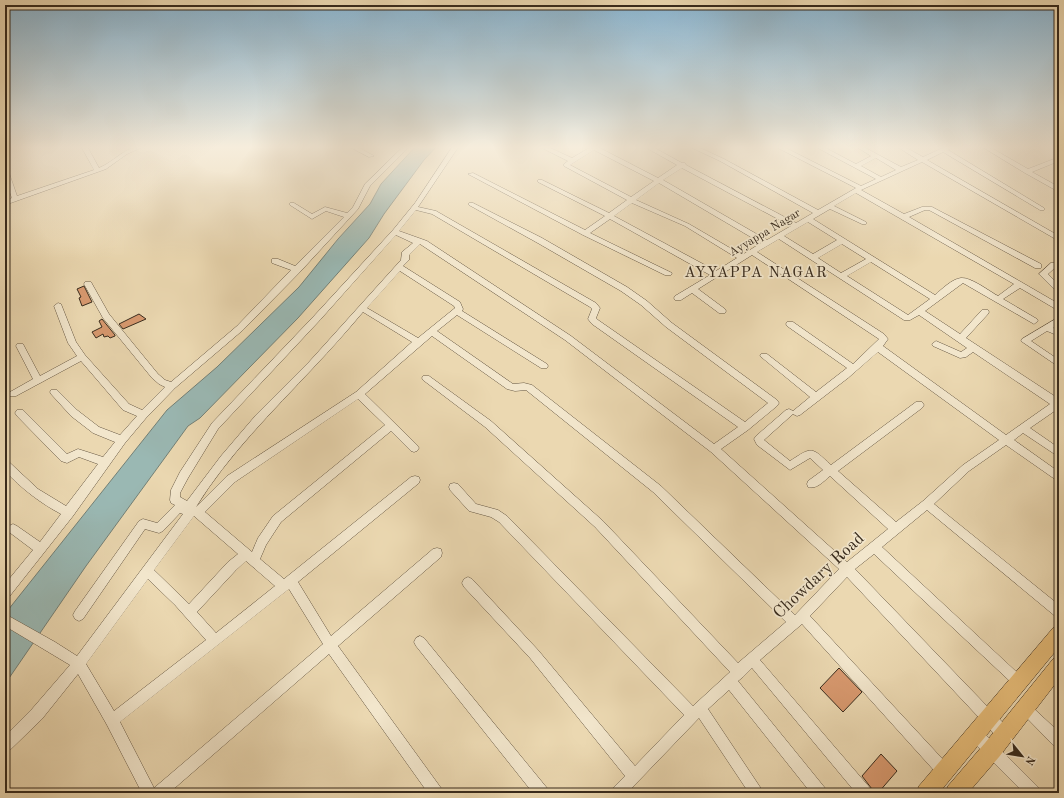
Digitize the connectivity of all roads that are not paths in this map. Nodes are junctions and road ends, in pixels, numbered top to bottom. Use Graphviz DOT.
graph roads {
  1 [pos="10,183"];
  2 [pos="60,183"];
  3 [pos="369,183"];
  4 [pos="431,183"];
  5 [pos="489,183"];
  6 [pos="544,183"];
  7 [pos="600,183"];
  8 [pos="654,183"];
  9 [pos="664,183"];
  10 [pos="718,183"];
  11 [pos="765,183"];
  12 [pos="848,183"];
  13 [pos="872,183"];
  14 [pos="964,183"];
  15 [pos="1001,183"];
  16 [pos="1049,183"];
  17 [pos="859,189"];
  18 [pos="1059,190"];
  19 [pos="15,199"];
  20 [pos="632,200"];
  21 [pos="5,203"];
  22 [pos="292,204"];
  23 [pos="471,204"];
  24 [pos="829,206"];
  25 [pos="414,208"];
  26 [pos="1042,209"];
  27 [pos="819,213"];
  28 [pos="348,216"];
  29 [pos="610,216"];
  30 [pos="904,217"];
  31 [pos="808,219"];
  32 [pos="864,223"];
  33 [pos="796,226"];
  34 [pos="395,232"];
  35 [pos="585,233"];
  36 [pos="779,236"];
  37 [pos="1059,239"];
  38 [pos="843,240"];
  39 [pos="418,242"];
  40 [pos="766,243"];
  41 [pos="752,252"];
  42 [pos="742,258"];
  43 [pos="812,258"];
  44 [pos="871,259"];
  45 [pos="275,261"];
  46 [pos="1054,264"];
  47 [pos="1038,266"];
  48 [pos="399,267"];
  49 [pos="297,270"];
  50 [pos="668,273"];
  51 [pos="717,275"];
  52 [pos="841,276"];
  53 [pos="88,284"];
  54 [pos="1020,284"];
  55 [pos="693,289"];
  56 [pos="1059,289"];
  57 [pos="678,298"];
  58 [pos="934,298"];
  59 [pos="998,299"];
  60 [pos="58,306"];
  61 [pos="362,308"];
  62 [pos="1059,308"];
  63 [pos="722,310"];
  64 [pos="456,311"];
  65 [pos="919,311"];
  66 [pos="986,312"];
  67 [pos="1059,320"];
  68 [pos="1034,321"];
  69 [pos="790,324"];
  70 [pos="1046,328"];
  71 [pos="431,331"];
  72 [pos="1059,334"];
  73 [pos="960,339"];
  74 [pos="418,342"];
  75 [pos="936,344"];
  76 [pos="20,346"];
  77 [pos="878,347"];
  78 [pos="973,348"];
  79 [pos="764,356"];
  80 [pos="82,357"];
  81 [pos="1059,364"];
  82 [pos="544,366"];
  83 [pos="853,368"];
  84 [pos="426,378"];
  85 [pos="38,380"];
  86 [pos="172,386"];
  87 [pos="54,392"];
  88 [pos="13,394"];
  89 [pos="359,394"];
  90 [pos="816,397"];
  91 [pos="1058,403"];
  92 [pos="919,405"];
  93 [pos="20,412"];
  94 [pos="143,416"];
  95 [pos="390,426"];
  96 [pos="745,427"];
  97 [pos="1024,429"];
  98 [pos="122,440"];
  99 [pos="1007,440"];
  100 [pos="414,448"];
  101 [pos="714,449"];
  102 [pos="1059,453"];
  103 [pos="105,462"];
  104 [pos="5,464"];
  105 [pos="830,470"];
  106 [pos="1059,478"];
  107 [pos="415,480"];
  108 [pos="812,484"];
  109 [pos="454,487"];
  110 [pos="927,504"];
  111 [pos="190,509"];
  112 [pos="69,513"];
  113 [pos="896,529"];
  114 [pos="13,530"];
  115 [pos="874,547"];
  116 [pos="41,550"];
  117 [pos="436,553"];
  118 [pos="250,558"];
  119 [pos="847,569"];
  120 [pos="147,571"];
  121 [pos="287,583"];
  122 [pos="468,583"];
  123 [pos="5,593"];
  124 [pos="189,612"];
  125 [pos="1059,612"];
  126 [pos="79,615"];
  127 [pos="799,619"];
  128 [pos="5,620"];
  129 [pos="1059,634"];
  130 [pos="215,641"];
  131 [pos="420,642"];
  132 [pos="330,645"];
  133 [pos="752,659"];
  134 [pos="78,664"];
  135 [pos="1057,672"];
  136 [pos="734,677"];
  137 [pos="1019,682"];
  138 [pos="1025,708"];
  139 [pos="697,711"];
  140 [pos="988,718"];
  141 [pos="112,720"];
  142 [pos="976,734"];
  143 [pos="1004,734"];
  144 [pos="1059,741"];
  145 [pos="5,745"];
  146 [pos="992,750"];
  147 [pos="944,771"];
  148 [pos="634,776"];
  149 [pos="150,793"];
  150 [pos="159,793"];
  151 [pos="436,793"];
  152 [pos="542,793"];
  153 [pos="618,793"];
  154 [pos="757,793"];
  155 [pos="820,793"];
  156 [pos="865,793"];
  157 [pos="926,793"];
  158 [pos="955,793"];
  159 [pos="1034,793"];
  1 -- 19 [label="street"];
  2 -- 19 [label="street"];
  3 -- 28 [label="street"];
  4 -- 25 [label="street"];
  5 -- 35 [label="street"];
  6 -- 29 [label="street"];
  7 -- 20 [label="street"];
  8 -- 20 [label="street"];
  9 -- 40 [label="street"];
  10 -- 33 [label="street"];
  11 -- 27 [label="street"];
  12 -- 17 [label="street"];
  13 -- 17 [label="street, Ayyappa Nagar"];
  14 -- 37 [label="street"];
  15 -- 26 [label="street"];
  16 -- 18 [label="street"];
  17 -- 24 [label="street, Ayyappa Nagar"];
  17 -- 30 [label="street"];
  19 -- 21 [label="street"];
  20 -- 29 [label="street"];
  20 -- 42 [label="street"];
  22 -- 28 [label="street"];
  23 -- 96 [label="street"];
  24 -- 27 [label="street, Ayyappa Nagar"];
  24 -- 32 [label="street"];
  25 -- 34 [label="street"];
  25 -- 96 [label="street"];
  27 -- 31 [label="street, Ayyappa Nagar"];
  28 -- 49 [label="street"];
  29 -- 35 [label="street"];
  29 -- 51 [label="street"];
  30 -- 47 [label="street"];
  30 -- 54 [label="street"];
  31 -- 33 [label="street, Ayyappa Nagar"];
  31 -- 38 [label="street"];
  33 -- 36 [label="street, Ayyappa Nagar"];
  34 -- 39 [label="street"];
  34 -- 111 [label="street"];
  35 -- 50 [label="street"];
  36 -- 40 [label="street, Ayyappa Nagar"];
  36 -- 43 [label="street"];
  38 -- 43 [label="street"];
  38 -- 44 [label="street"];
  39 -- 48 [label="street"];
  39 -- 101 [label="street"];
  40 -- 41 [label="street, Ayyappa Nagar"];
  41 -- 42 [label="street, Ayyappa Nagar"];
  41 -- 77 [label="street"];
  42 -- 51 [label="street, Ayyappa Nagar"];
  43 -- 52 [label="street"];
  44 -- 52 [label="street"];
  44 -- 58 [label="street"];
  45 -- 49 [label="street"];
  46 -- 56 [label="street"];
  48 -- 61 [label="street"];
  48 -- 64 [label="street"];
  49 -- 86 [label="street"];
  51 -- 55 [label="street, Ayyappa Nagar"];
  52 -- 65 [label="street"];
  53 -- 86 [label="street"];
  54 -- 59 [label="street"];
  54 -- 62 [label="street"];
  55 -- 57 [label="street, Ayyappa Nagar"];
  55 -- 63 [label="street"];
  58 -- 59 [label="street"];
  58 -- 65 [label="street"];
  59 -- 68 [label="street"];
  60 -- 80 [label="street"];
  61 -- 74 [label="street"];
  61 -- 111 [label="street"];
  64 -- 71 [label="street"];
  64 -- 82 [label="street"];
  65 -- 73 [label="street"];
  66 -- 73 [label="street"];
  67 -- 70 [label="street"];
  69 -- 83 [label="street"];
  70 -- 72 [label="street"];
  70 -- 81 [label="street"];
  71 -- 74 [label="street"];
  71 -- 127 [label="street"];
  73 -- 78 [label="street"];
  74 -- 89 [label="street"];
  75 -- 78 [label="street"];
  76 -- 85 [label="street"];
  77 -- 83 [label="street"];
  77 -- 99 [label="street"];
  78 -- 91 [label="street"];
  79 -- 90 [label="street"];
  80 -- 85 [label="street"];
  80 -- 94 [label="street"];
  83 -- 90 [label="street"];
  84 -- 136 [label="street"];
  85 -- 88 [label="street"];
  86 -- 94 [label="street"];
  87 -- 98 [label="street"];
  89 -- 95 [label="street"];
  89 -- 111 [label="street"];
  90 -- 105 [label="street"];
  91 -- 97 [label="street, Chowdary Road"];
  92 -- 105 [label="street"];
  93 -- 103 [label="street"];
  94 -- 98 [label="street"];
  95 -- 100 [label="street"];
  95 -- 118 [label="street"];
  96 -- 101 [label="street"];
  97 -- 99 [label="street, Chowdary Road"];
  97 -- 102 [label="street"];
  98 -- 103 [label="street"];
  99 -- 106 [label="street"];
  99 -- 110 [label="street, Chowdary Road"];
  101 -- 119 [label="street"];
  103 -- 112 [label="street"];
  104 -- 112 [label="street"];
  105 -- 108 [label="street"];
  105 -- 113 [label="street"];
  107 -- 121 [label="street"];
  109 -- 139 [label="street"];
  110 -- 113 [label="street, Chowdary Road"];
  110 -- 125 [label="street"];
  111 -- 118 [label="street"];
  111 -- 120 [label="street"];
  111 -- 126 [label="street"];
  112 -- 116 [label="street"];
  113 -- 115 [label="street, Chowdary Road"];
  114 -- 116 [label="street"];
  115 -- 119 [label="street, Chowdary Road"];
  115 -- 137 [label="street"];
  116 -- 123 [label="street"];
  117 -- 132 [label="street"];
  118 -- 121 [label="street"];
  118 -- 124 [label="street"];
  119 -- 127 [label="street, Chowdary Road"];
  119 -- 140 [label="street"];
  120 -- 124 [label="street"];
  120 -- 134 [label="street"];
  121 -- 130 [label="street"];
  121 -- 132 [label="street"];
  122 -- 148 [label="street"];
  124 -- 130 [label="street"];
  127 -- 133 [label="street, Chowdary Road"];
  127 -- 147 [label="street"];
  128 -- 134 [label="street"];
  129 -- 137 [label="highway"];
  130 -- 141 [label="street"];
  131 -- 152 [label="street"];
  132 -- 150 [label="street"];
  132 -- 151 [label="street"];
  133 -- 136 [label="street, Chowdary Road"];
  133 -- 156 [label="street"];
  134 -- 141 [label="street"];
  134 -- 145 [label="street"];
  135 -- 138 [label="highway"];
  136 -- 139 [label="street, Chowdary Road"];
  136 -- 155 [label="street"];
  137 -- 140 [label="highway"];
  138 -- 143 [label="highway"];
  138 -- 144 [label="street"];
  139 -- 148 [label="street, Chowdary Road"];
  139 -- 154 [label="street"];
  140 -- 142 [label="highway"];
  140 -- 143 [label="street"];
  141 -- 149 [label="street"];
  142 -- 146 [label="street"];
  142 -- 147 [label="highway"];
  143 -- 146 [label="highway"];
  146 -- 158 [label="highway"];
  146 -- 159 [label="street"];
  147 -- 157 [label="highway"];
  148 -- 153 [label="street, Chowdary Road"];
}
